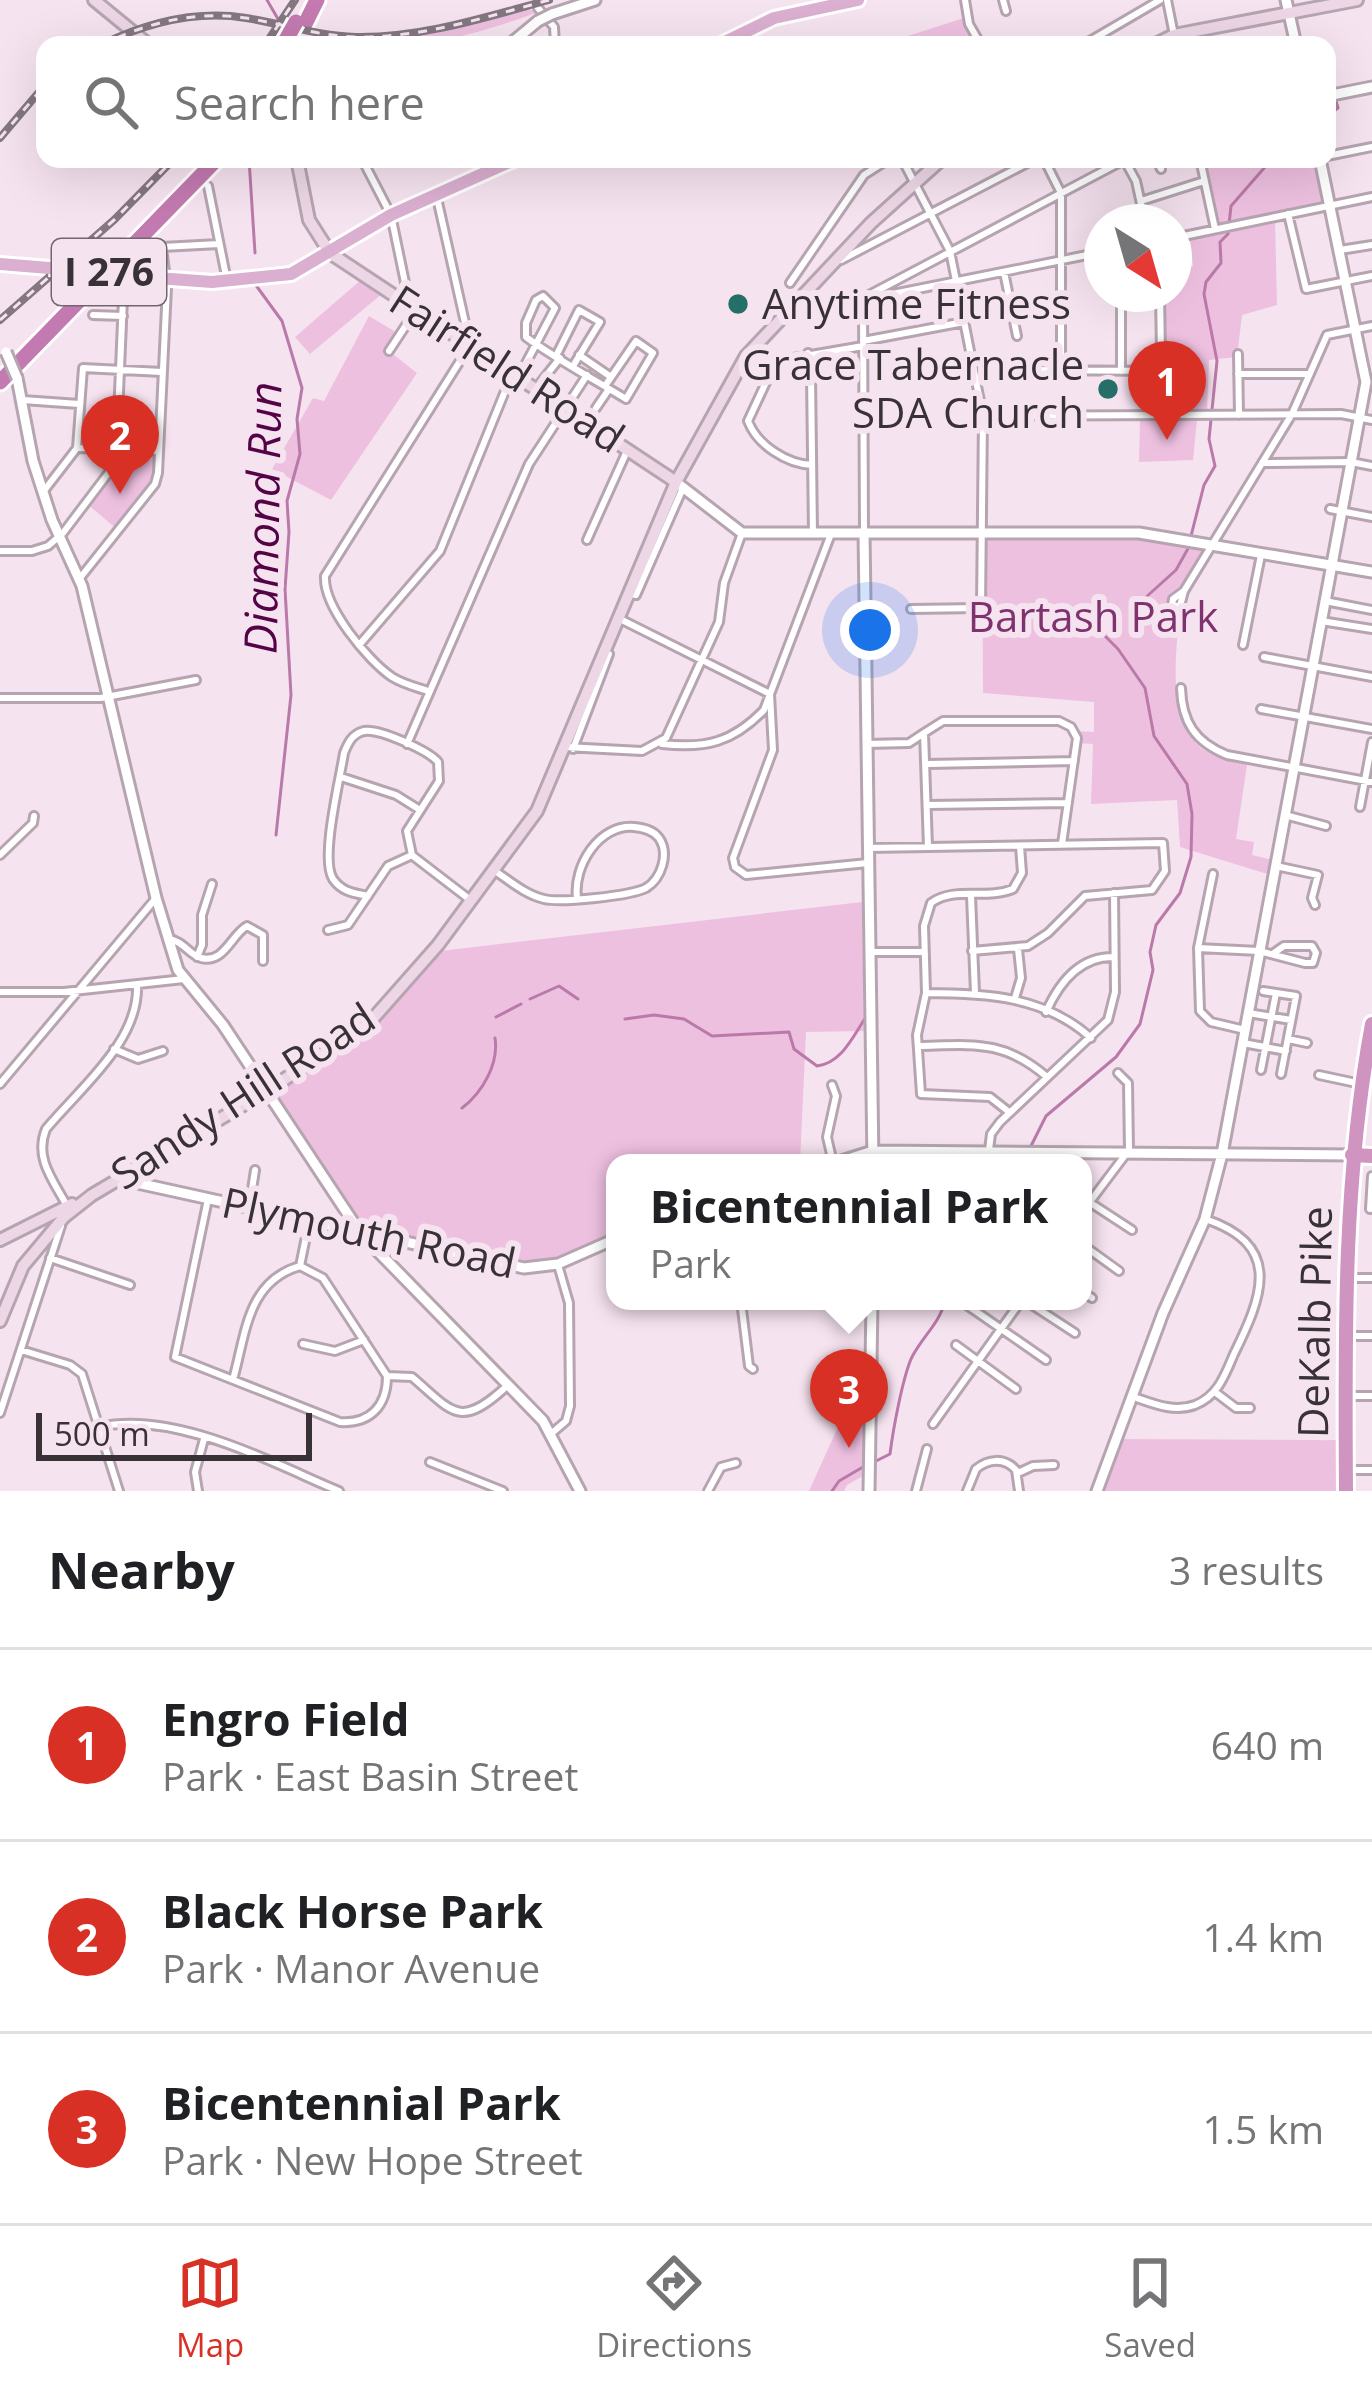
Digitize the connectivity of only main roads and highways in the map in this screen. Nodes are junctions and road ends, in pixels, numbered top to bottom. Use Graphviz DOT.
graph roads {
  1 [pos="94,0"];
  2 [pos="308,0"];
  3 [pos="317,0"];
  4 [pos="858,0"];
  5 [pos="1357,0"];
  6 [pos="108,5"];
  7 [pos="1288,7"];
  8 [pos="300,23"];
  9 [pos="139,36"];
  10 [pos="291,36"];
  11 [pos="296,36"];
  12 [pos="737,36"];
  13 [pos="1189,36"];
  14 [pos="199,168"];
  15 [pos="208,168"];
  16 [pos="299,168"];
  17 [pos="495,168"];
  18 [pos="931,168"];
  19 [pos="330,253"];
  20 [pos="0,264"];
  21 [pos="6,377"];
  22 [pos="680,485"];
  23 [pos="1372,1024"];
  24 [pos="1366,1073"];
  25 [pos="1363,1155"];
  26 [pos="66,1211"];
  27 [pos="0,1240"];
  28 [pos="0,1321"];
  29 [pos="1346,1491"];
  1 -- 6 [label="main road"];
  2 -- 8 [label="highway"];
  3 -- 8 [label="highway"];
  4 -- 12 [label="main road"];
  5 -- 7 [label="main road"];
  6 -- 9 [label="main road"];
  7 -- 13 [label="main road"];
  8 -- 10 [label="highway, bridge"];
  8 -- 11 [label="highway"];
  14 -- 21 [label="highway, I 276"];
  15 -- 21 [label="highway, I 276"];
  16 -- 19 [label="main road"];
  17 -- 19 [label="main road"];
  18 -- 22 [label="main road, Sandy Hill Road"];
  19 -- 20 [label="main road, bridge"];
  19 -- 22 [label="main road, Fairfield Road"];
  22 -- 26 [label="main road, Sandy Hill Road"];
  23 -- 24 [label="highway, DeKalb Pike"];
  24 -- 25 [label="highway, DeKalb Pike"];
  25 -- 29 [label="highway, DeKalb Pike"];
  26 -- 27 [label="main road"];
  26 -- 28 [label="main road"];
}
